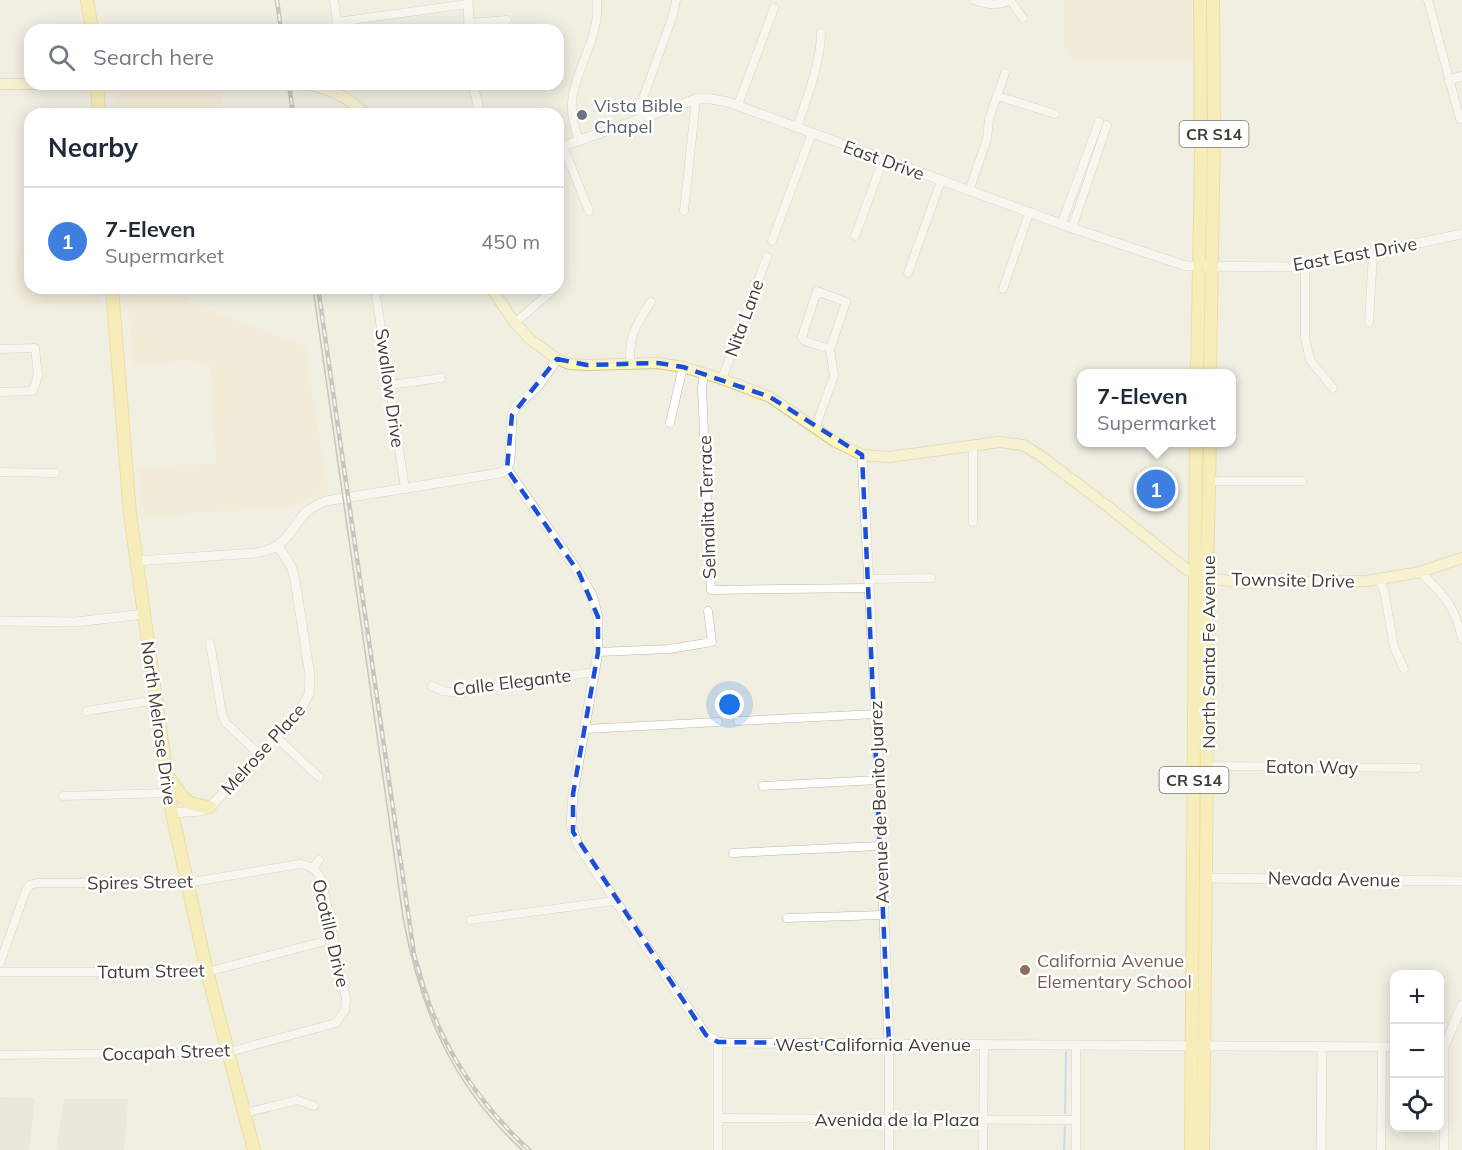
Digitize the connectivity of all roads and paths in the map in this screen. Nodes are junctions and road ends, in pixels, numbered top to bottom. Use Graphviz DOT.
graph roads {
  1 [pos="87,0"];
  2 [pos="334,0"];
  3 [pos="597,0"];
  4 [pos="676,0"];
  5 [pos="974,0"];
  6 [pos="1200,0"];
  7 [pos="1213,0"];
  8 [pos="1428,0"];
  9 [pos="468,2"];
  10 [pos="774,8"];
  11 [pos="1023,18"];
  12 [pos="507,20"];
  13 [pos="91,24"];
  14 [pos="338,24"];
  15 [pos="349,24"];
  16 [pos="469,24"];
  17 [pos="482,24"];
  18 [pos="820,33"];
  19 [pos="1005,73"];
  20 [pos="1462,76"];
  21 [pos="1449,80"];
  22 [pos="0,84"];
  23 [pos="24,84"];
  24 [pos="97,90"];
  25 [pos="334,90"];
  26 [pos="474,90"];
  27 [pos="998,96"];
  28 [pos="696,99"];
  29 [pos="738,105"];
  30 [pos="99,108"];
  31 [pos="358,108"];
  32 [pos="479,108"];
  33 [pos="1054,114"];
  34 [pos="641,118"];
  35 [pos="1460,119"];
  36 [pos="797,128"];
  37 [pos="812,133"];
  38 [pos="580,141"];
  39 [pos="564,146"];
  40 [pos="564,156"];
  41 [pos="883,160"];
  42 [pos="941,181"];
  43 [pos="969,191"];
  44 [pos="589,211"];
  45 [pos="684,211"];
  46 [pos="1029,213"];
  47 [pos="1061,225"];
  48 [pos="1072,228"];
  49 [pos="1462,234"];
  50 [pos="855,236"];
  51 [pos="772,241"];
  52 [pos="1373,253"];
  53 [pos="767,257"];
  54 [pos="1205,267"];
  55 [pos="1305,267"];
  56 [pos="908,273"];
  57 [pos="1003,289"];
  58 [pos="112,294"];
  59 [pos="376,294"];
  60 [pos="495,294"];
  61 [pos="549,294"];
  62 [pos="651,302"];
  63 [pos="1369,322"];
  64 [pos="515,323"];
  65 [pos="0,349"];
  66 [pos="830,349"];
  67 [pos="557,359"];
  68 [pos="630,363"];
  69 [pos="683,367"];
  70 [pos="1197,369"];
  71 [pos="1210,369"];
  72 [pos="704,374"];
  73 [pos="441,378"];
  74 [pos="722,379"];
  75 [pos="390,386"];
  76 [pos="1333,388"];
  77 [pos="0,392"];
  78 [pos="670,423"];
  79 [pos="815,428"];
  80 [pos="973,446"];
  81 [pos="1196,447"];
  82 [pos="1209,447"];
  83 [pos="862,455"];
  84 [pos="507,469"];
  85 [pos="0,472"];
  86 [pos="56,473"];
  87 [pos="1209,481"];
  88 [pos="1302,481"];
  89 [pos="405,489"];
  90 [pos="973,522"];
  91 [pos="278,546"];
  92 [pos="1462,558"];
  93 [pos="136,561"];
  94 [pos="1420,572"];
  95 [pos="1195,573"];
  96 [pos="932,578"];
  97 [pos="1208,578"];
  98 [pos="1379,579"];
  99 [pos="869,584"];
  100 [pos="708,611"];
  101 [pos="144,614"];
  102 [pos="0,621"];
  103 [pos="1462,639"];
  104 [pos="210,644"];
  105 [pos="598,652"];
  106 [pos="1404,669"];
  107 [pos="594,672"];
  108 [pos="432,686"];
  109 [pos="156,700"];
  110 [pos="87,711"];
  111 [pos="876,714"];
  112 [pos="738,721"];
  113 [pos="718,722"];
  114 [pos="585,729"];
  115 [pos="276,738"];
  116 [pos="260,756"];
  117 [pos="1207,766"];
  118 [pos="1417,768"];
  119 [pos="167,774"];
  120 [pos="319,777"];
  121 [pos="878,780"];
  122 [pos="763,786"];
  123 [pos="170,793"];
  124 [pos="63,796"];
  125 [pos="210,807"];
  126 [pos="172,813"];
  127 [pos="880,846"];
  128 [pos="733,853"];
  129 [pos="319,860"];
  130 [pos="313,868"];
  131 [pos="1206,878"];
  132 [pos="1462,880"];
  133 [pos="186,883"];
  134 [pos="614,901"];
  135 [pos="883,915"];
  136 [pos="787,918"];
  137 [pos="471,920"];
  138 [pos="1193,925"];
  139 [pos="333,939"];
  140 [pos="0,963"];
  141 [pos="0,972"];
  142 [pos="207,972"];
  143 [pos="1205,974"];
  144 [pos="1462,1005"];
  145 [pos="328,1026"];
  146 [pos="718,1042"];
  147 [pos="1444,1043"];
  148 [pos="890,1044"];
  149 [pos="984,1045"];
  150 [pos="1076,1046"];
  151 [pos="1198,1047"];
  152 [pos="1322,1047"];
  153 [pos="1382,1047"];
  154 [pos="1390,1047"];
  155 [pos="229,1052"];
  156 [pos="0,1055"];
  157 [pos="1443,1078"];
  158 [pos="314,1106"];
  159 [pos="244,1113"];
  160 [pos="718,1118"];
  161 [pos="889,1119"];
  162 [pos="983,1120"];
  163 [pos="1076,1120"];
  164 [pos="254,1150"];
  165 [pos="718,1150"];
  166 [pos="889,1150"];
  167 [pos="982,1150"];
  168 [pos="1076,1150"];
  169 [pos="1191,1150"];
  170 [pos="1203,1150"];
  171 [pos="1321,1150"];
  172 [pos="1381,1150"];
  173 [pos="1444,1150"];
  1 -- 13 [label="main road"];
  2 -- 14 [label="street"];
  3 -- 38 [label="street"];
  4 -- 34 [label="street"];
  5 -- 11 [label="street"];
  6 -- 54 [label="main road, CR S14"];
  7 -- 54 [label="main road, CR S14"];
  8 -- 21 [label="street"];
  9 -- 15 [label="street"];
  9 -- 16 [label="street"];
  10 -- 29 [label="street"];
  12 -- 17 [label="street"];
  18 -- 36 [label="street"];
  19 -- 27 [label="street"];
  20 -- 21 [label="street"];
  21 -- 35 [label="street"];
  22 -- 23 [label="main road"];
  24 -- 30 [label="main road"];
  25 -- 31 [label="main road"];
  26 -- 32 [label="street"];
  27 -- 33 [label="street"];
  27 -- 43 [label="street"];
  28 -- 29 [label="street, East Drive"];
  28 -- 34 [label="street, East Drive"];
  28 -- 45 [label="street"];
  29 -- 36 [label="street, East Drive"];
  34 -- 38 [label="street, East Drive"];
  36 -- 37 [label="street, East Drive"];
  37 -- 41 [label="street, East Drive"];
  37 -- 51 [label="street"];
  38 -- 39 [label="street, East Drive"];
  40 -- 44 [label="street"];
  41 -- 42 [label="street, East Drive"];
  41 -- 50 [label="street"];
  42 -- 43 [label="street, East Drive"];
  42 -- 56 [label="street"];
  43 -- 46 [label="street, East Drive"];
  46 -- 47 [label="street, East Drive"];
  46 -- 57 [label="street"];
  47 -- 48 [label="street, East Drive"];
  47 -- 48 [label="street"];
  48 -- 54 [label="street, East Drive"];
  49 -- 52 [label="street, East East Drive"];
  52 -- 55 [label="street, East East Drive"];
  52 -- 63 [label="street"];
  53 -- 74 [label="street, Nita Lane"];
  54 -- 55 [label="street, East East Drive"];
  54 -- 70 [label="main road, CR S14"];
  54 -- 71 [label="main road, CR S14"];
  55 -- 76 [label="street"];
  58 -- 93 [label="main road, North Melrose Drive"];
  59 -- 75 [label="street, Swallow Drive"];
  60 -- 64 [label="main road"];
  61 -- 64 [label="street"];
  62 -- 68 [label="street"];
  64 -- 67 [label="main road"];
  65 -- 77 [label="street"];
  66 -- 66 [label="street"];
  66 -- 79 [label="street"];
  67 -- 68 [label="main road"];
  67 -- 84 [label="street"];
  68 -- 69 [label="main road"];
  69 -- 72 [label="main road"];
  69 -- 78 [label="street"];
  72 -- 74 [label="main road"];
  72 -- 99 [label="street, Selmalita Terrace"];
  73 -- 75 [label="street"];
  74 -- 79 [label="main road"];
  75 -- 89 [label="street, Swallow Drive"];
  79 -- 83 [label="main road"];
  80 -- 83 [label="main road, Townsite Drive"];
  80 -- 90 [label="street"];
  80 -- 95 [label="main road, Townsite Drive"];
  81 -- 95 [label="main road, North Santa Fe Avenue / CR S14"];
  82 -- 87 [label="main road, North Santa Fe Avenue / CR S14"];
  83 -- 99 [label="street, Avenue de Benito Juarez"];
  84 -- 89 [label="street"];
  84 -- 105 [label="street"];
  85 -- 86 [label="street"];
  87 -- 88 [label="street"];
  87 -- 97 [label="main road, North Santa Fe Avenue / CR S14"];
  89 -- 91 [label="street"];
  91 -- 93 [label="street"];
  91 -- 115 [label="street, Melrose Place"];
  92 -- 94 [label="main road, Townsite Drive"];
  93 -- 101 [label="main road, North Melrose Drive"];
  94 -- 98 [label="main road, Townsite Drive"];
  94 -- 103 [label="street"];
  95 -- 97 [label="main road, Townsite Drive"];
  95 -- 138 [label="main road, North Santa Fe Avenue / CR S14"];
  96 -- 99 [label="street"];
  97 -- 98 [label="main road, Townsite Drive"];
  97 -- 117 [label="main road, North Santa Fe Avenue / CR S14"];
  98 -- 106 [label="street, Townsite Drive"];
  99 -- 111 [label="street, Avenue de Benito Juarez"];
  100 -- 105 [label="street"];
  101 -- 102 [label="street"];
  101 -- 109 [label="main road, North Melrose Drive"];
  104 -- 116 [label="street"];
  105 -- 107 [label="street"];
  107 -- 108 [label="street, Calle Elegante"];
  107 -- 114 [label="street"];
  109 -- 110 [label="street"];
  109 -- 119 [label="main road, North Melrose Drive"];
  111 -- 112 [label="street"];
  111 -- 121 [label="street, Avenue de Benito Juarez"];
  113 -- 114 [label="street"];
  114 -- 134 [label="street"];
  115 -- 116 [label="street, Melrose Place"];
  115 -- 120 [label="street"];
  116 -- 125 [label="street, Melrose Place"];
  117 -- 118 [label="street, Eaton Way"];
  117 -- 131 [label="main road, North Santa Fe Avenue / CR S14"];
  119 -- 123 [label="main road, North Melrose Drive"];
  119 -- 125 [label="main road"];
  121 -- 122 [label="street"];
  121 -- 127 [label="street, Avenue de Benito Juarez"];
  123 -- 124 [label="street"];
  123 -- 126 [label="main road, North Melrose Drive"];
  125 -- 126 [label="street, Melrose Place"];
  126 -- 133 [label="main road, North Melrose Drive"];
  127 -- 128 [label="street"];
  127 -- 135 [label="street, Avenue de Benito Juarez"];
  129 -- 130 [label="street"];
  130 -- 133 [label="street, Spires Street"];
  130 -- 139 [label="street, Ocotillo Drive"];
  131 -- 132 [label="street, Nevada Avenue"];
  131 -- 143 [label="main road, North Santa Fe Avenue / CR S14"];
  133 -- 140 [label="street, Spires Street"];
  133 -- 142 [label="main road, North Melrose Drive"];
  134 -- 137 [label="street"];
  134 -- 146 [label="street"];
  135 -- 136 [label="street"];
  135 -- 148 [label="street, Avenue de Benito Juarez"];
  138 -- 143 [label="main road"];
  138 -- 151 [label="main road, North Santa Fe Avenue / CR S14"];
  139 -- 142 [label="street, Tatum Street"];
  139 -- 145 [label="street, Ocotillo Drive"];
  141 -- 142 [label="street, Tatum Street"];
  142 -- 155 [label="main road, North Melrose Drive"];
  143 -- 151 [label="main road, North Santa Fe Avenue / CR S14"];
  144 -- 147 [label="street"];
  145 -- 155 [label="street, Cocapah Street"];
  146 -- 148 [label="street, West California Avenue"];
  146 -- 160 [label="street"];
  148 -- 149 [label="street, West California Avenue"];
  148 -- 161 [label="street, Avenue de Benito Juarez"];
  149 -- 150 [label="street, West California Avenue"];
  149 -- 162 [label="street"];
  150 -- 151 [label="street, West California Avenue"];
  150 -- 163 [label="street"];
  151 -- 152 [label="street, West California Avenue"];
  151 -- 169 [label="main road, North Santa Fe Avenue / CR S14"];
  151 -- 170 [label="main road, North Santa Fe Avenue / CR S14"];
  152 -- 153 [label="street, West California Avenue"];
  152 -- 171 [label="street"];
  153 -- 154 [label="street, West California Avenue"];
  153 -- 172 [label="street"];
  155 -- 156 [label="street, Cocapah Street"];
  155 -- 159 [label="main road, North Melrose Drive"];
  157 -- 173 [label="street"];
  158 -- 159 [label="street"];
  159 -- 164 [label="main road, North Melrose Drive"];
  160 -- 161 [label="street, Avenida de la Plaza"];
  160 -- 165 [label="street"];
  161 -- 162 [label="street, Avenida de la Plaza"];
  161 -- 166 [label="street, Avenue de Benito Juarez"];
  162 -- 163 [label="street, Avenida de la Plaza"];
  162 -- 167 [label="street"];
  163 -- 168 [label="street"];
}
